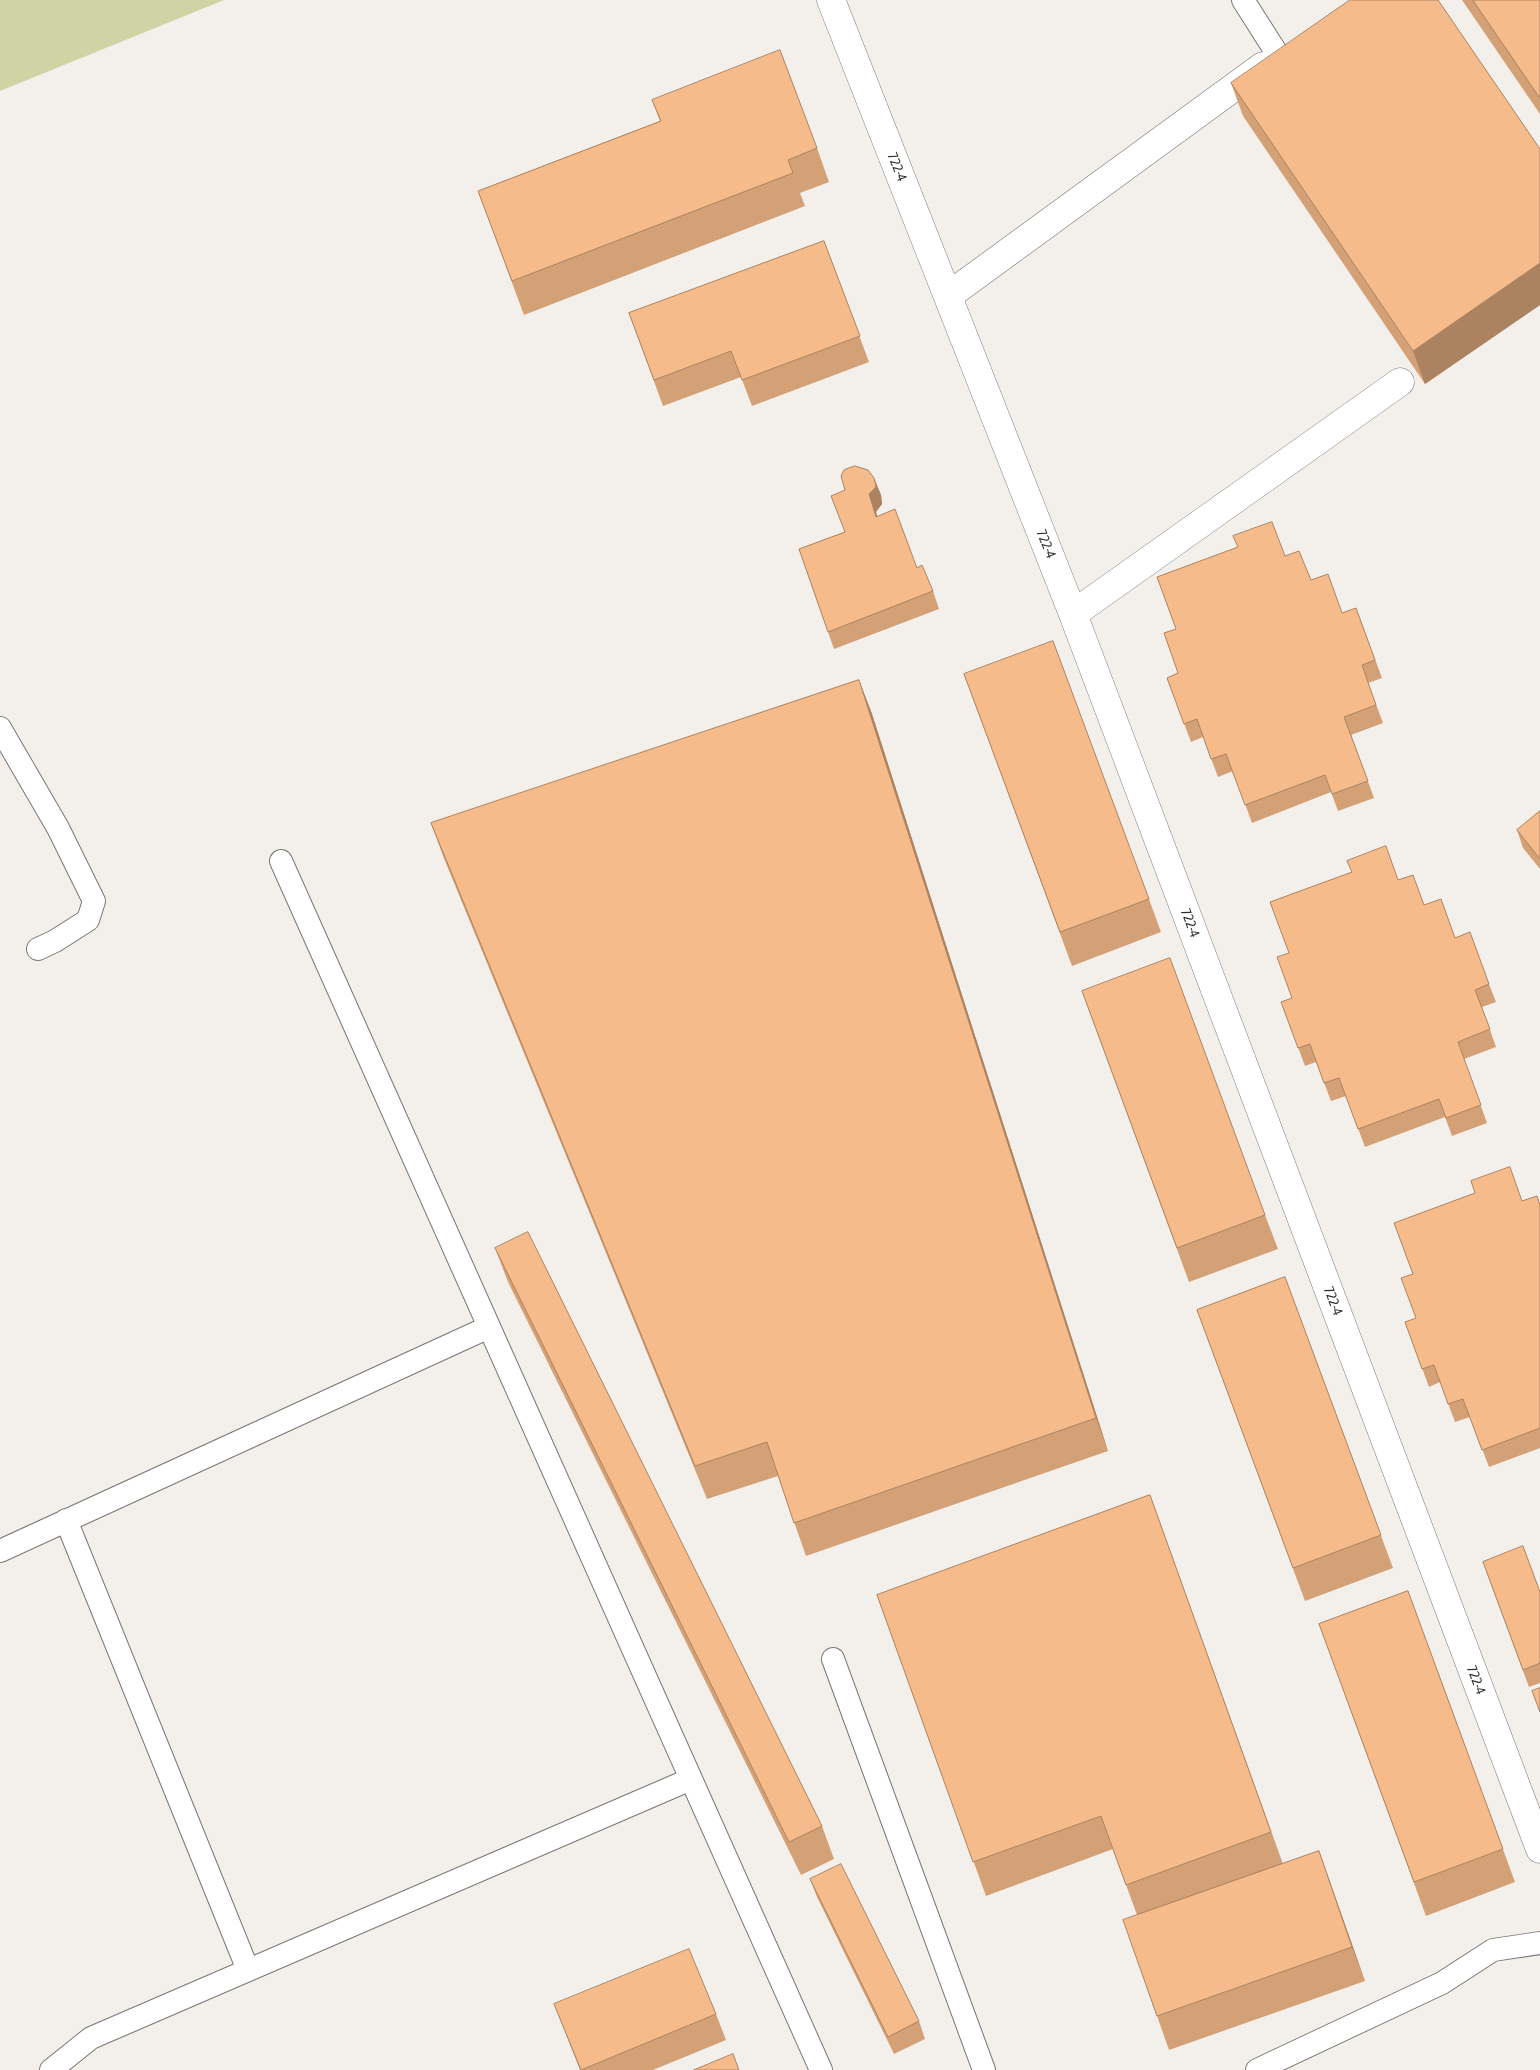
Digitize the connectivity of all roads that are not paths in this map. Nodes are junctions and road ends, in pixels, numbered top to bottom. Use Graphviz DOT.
graph roads {
  1 [pos="831,0"];
  2 [pos="1243,0"];
  3 [pos="1302,38"];
  4 [pos="1278,55"];
  5 [pos="948,296"];
  6 [pos="1400,382"];
  7 [pos="1073,614"];
  8 [pos="0,728"];
  9 [pos="281,861"];
  10 [pos="38,949"];
  11 [pos="489,1327"];
  12 [pos="66,1520"];
  13 [pos="0,1550"];
  14 [pos="833,1659"];
  15 [pos="691,1779"];
  16 [pos="1540,1849"];
  17 [pos="1540,1943"];
  18 [pos="248,1970"];
  19 [pos="51,2070"];
  20 [pos="821,2070"];
  21 [pos="984,2070"];
  22 [pos="1257,2070"];
  1 -- 5 [label="street, 722-4"];
  2 -- 4 [label="lane"];
  3 -- 4 [label="street"];
  4 -- 5 [label="street"];
  5 -- 7 [label="street, 722-4"];
  6 -- 7 [label="street"];
  7 -- 16 [label="street, 722-4"];
  8 -- 10 [label="lane"];
  9 -- 11 [label="lane"];
  11 -- 12 [label="lane"];
  11 -- 15 [label="lane"];
  12 -- 13 [label="lane"];
  12 -- 18 [label="lane"];
  14 -- 21 [label="lane"];
  15 -- 18 [label="lane"];
  15 -- 20 [label="lane"];
  17 -- 22 [label="lane"];
  18 -- 19 [label="lane"];
}
